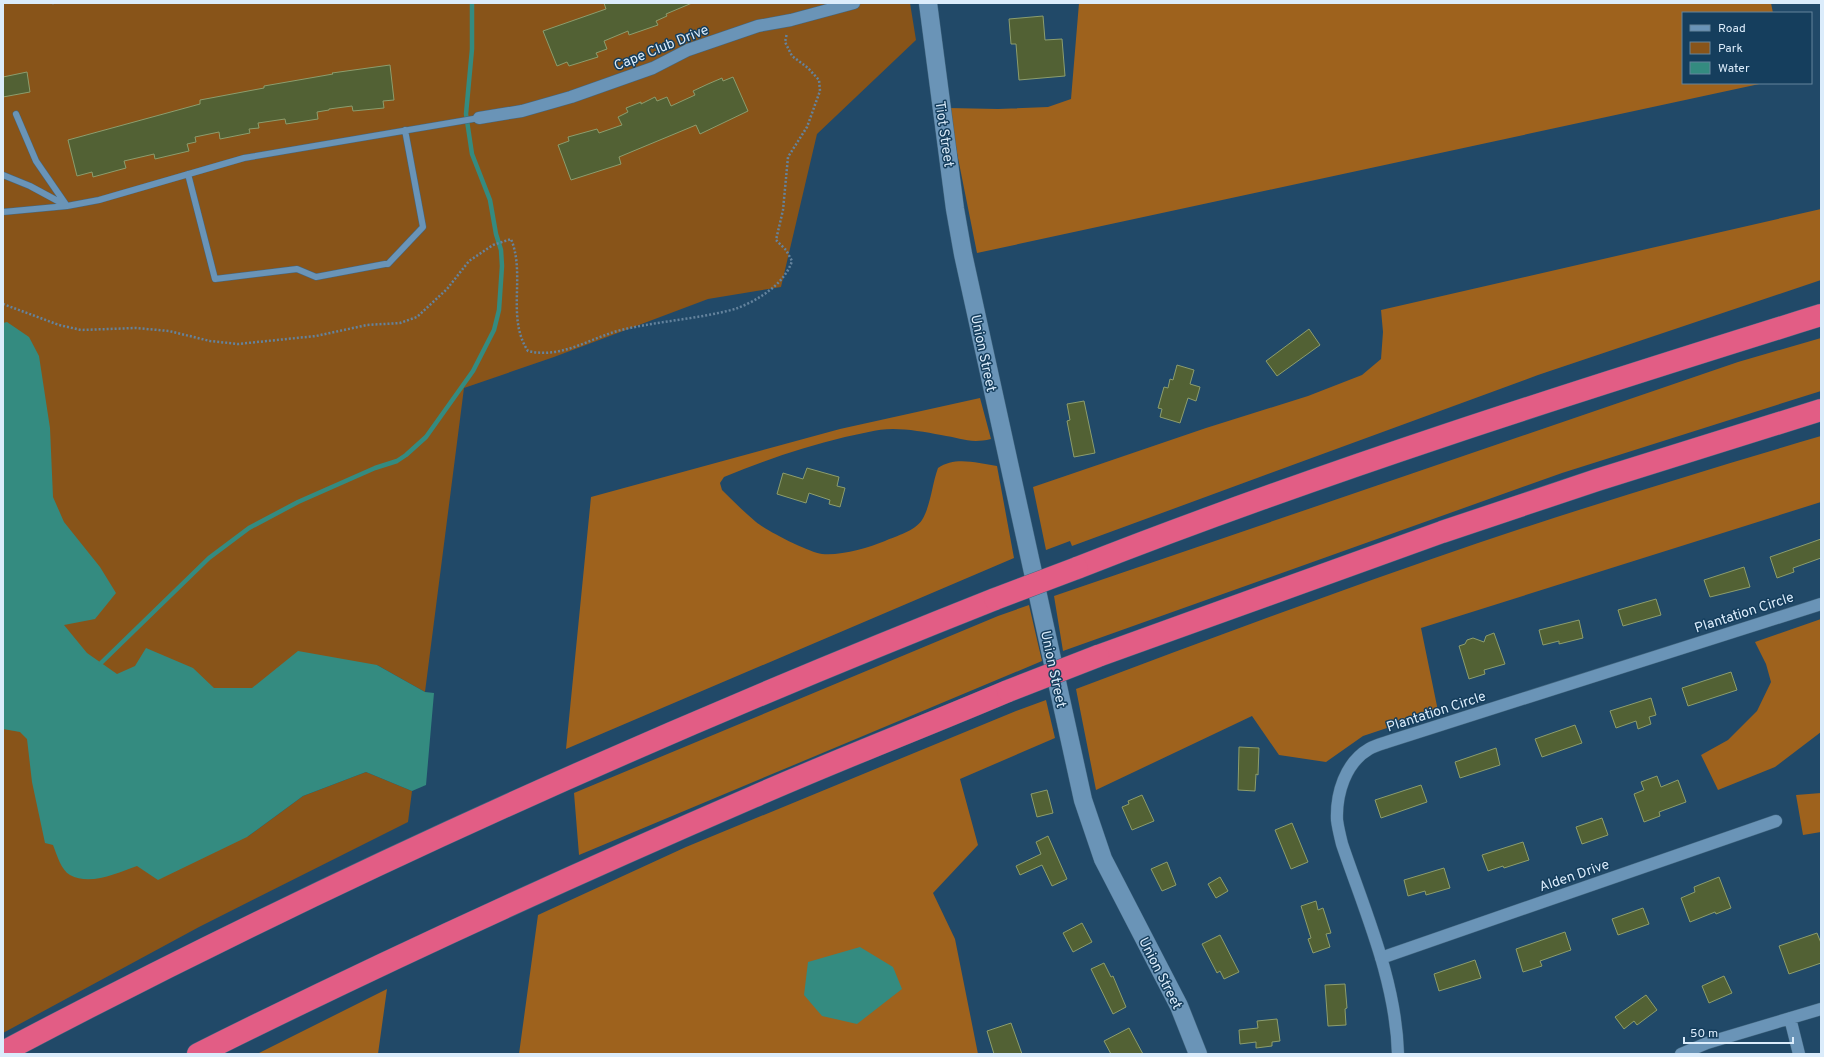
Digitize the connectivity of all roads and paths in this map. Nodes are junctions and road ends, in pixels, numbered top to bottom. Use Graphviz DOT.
graph roads {
  1 [pos="854,3"];
  2 [pos="928,3"];
  3 [pos="791,20"];
  4 [pos="16,114"];
  5 [pos="479,118"];
  6 [pos="404,130"];
  7 [pos="3,174"];
  8 [pos="188,174"];
  9 [pos="67,206"];
  10 [pos="3,212"];
  11 [pos="965,265"];
  12 [pos="3,304"];
  13 [pos="1821,315"];
  14 [pos="1821,410"];
  15 [pos="1821,604"];
  16 [pos="1776,821"];
  17 [pos="1381,958"];
  18 [pos="1821,1009"];
  19 [pos="1790,1018"];
  20 [pos="3,1052"];
  21 [pos="198,1054"];
  22 [pos="1198,1054"];
  23 [pos="1398,1054"];
  24 [pos="1681,1054"];
  25 [pos="1799,1054"];
  1 -- 3 [label="street, Cape Club Drive"];
  2 -- 11 [label="main road, Tiot Street"];
  3 -- 5 [label="street, Cape Club Drive"];
  3 -- 12 [label="path"];
  4 -- 9 [label="lane"];
  5 -- 6 [label="lane"];
  6 -- 8 [label="lane"];
  6 -- 8 [label="lane"];
  7 -- 9 [label="lane"];
  8 -- 9 [label="lane"];
  9 -- 10 [label="lane"];
  11 -- 22 [label="main road, Union Street"];
  13 -- 20 [label="highway, bridge"];
  14 -- 21 [label="highway, bridge"];
  15 -- 17 [label="street, Plantation Circle"];
  16 -- 17 [label="street, Alden Drive"];
  17 -- 23 [label="street, Plantation Circle"];
  18 -- 19 [label="street"];
  19 -- 24 [label="street"];
  19 -- 25 [label="street"];
}
